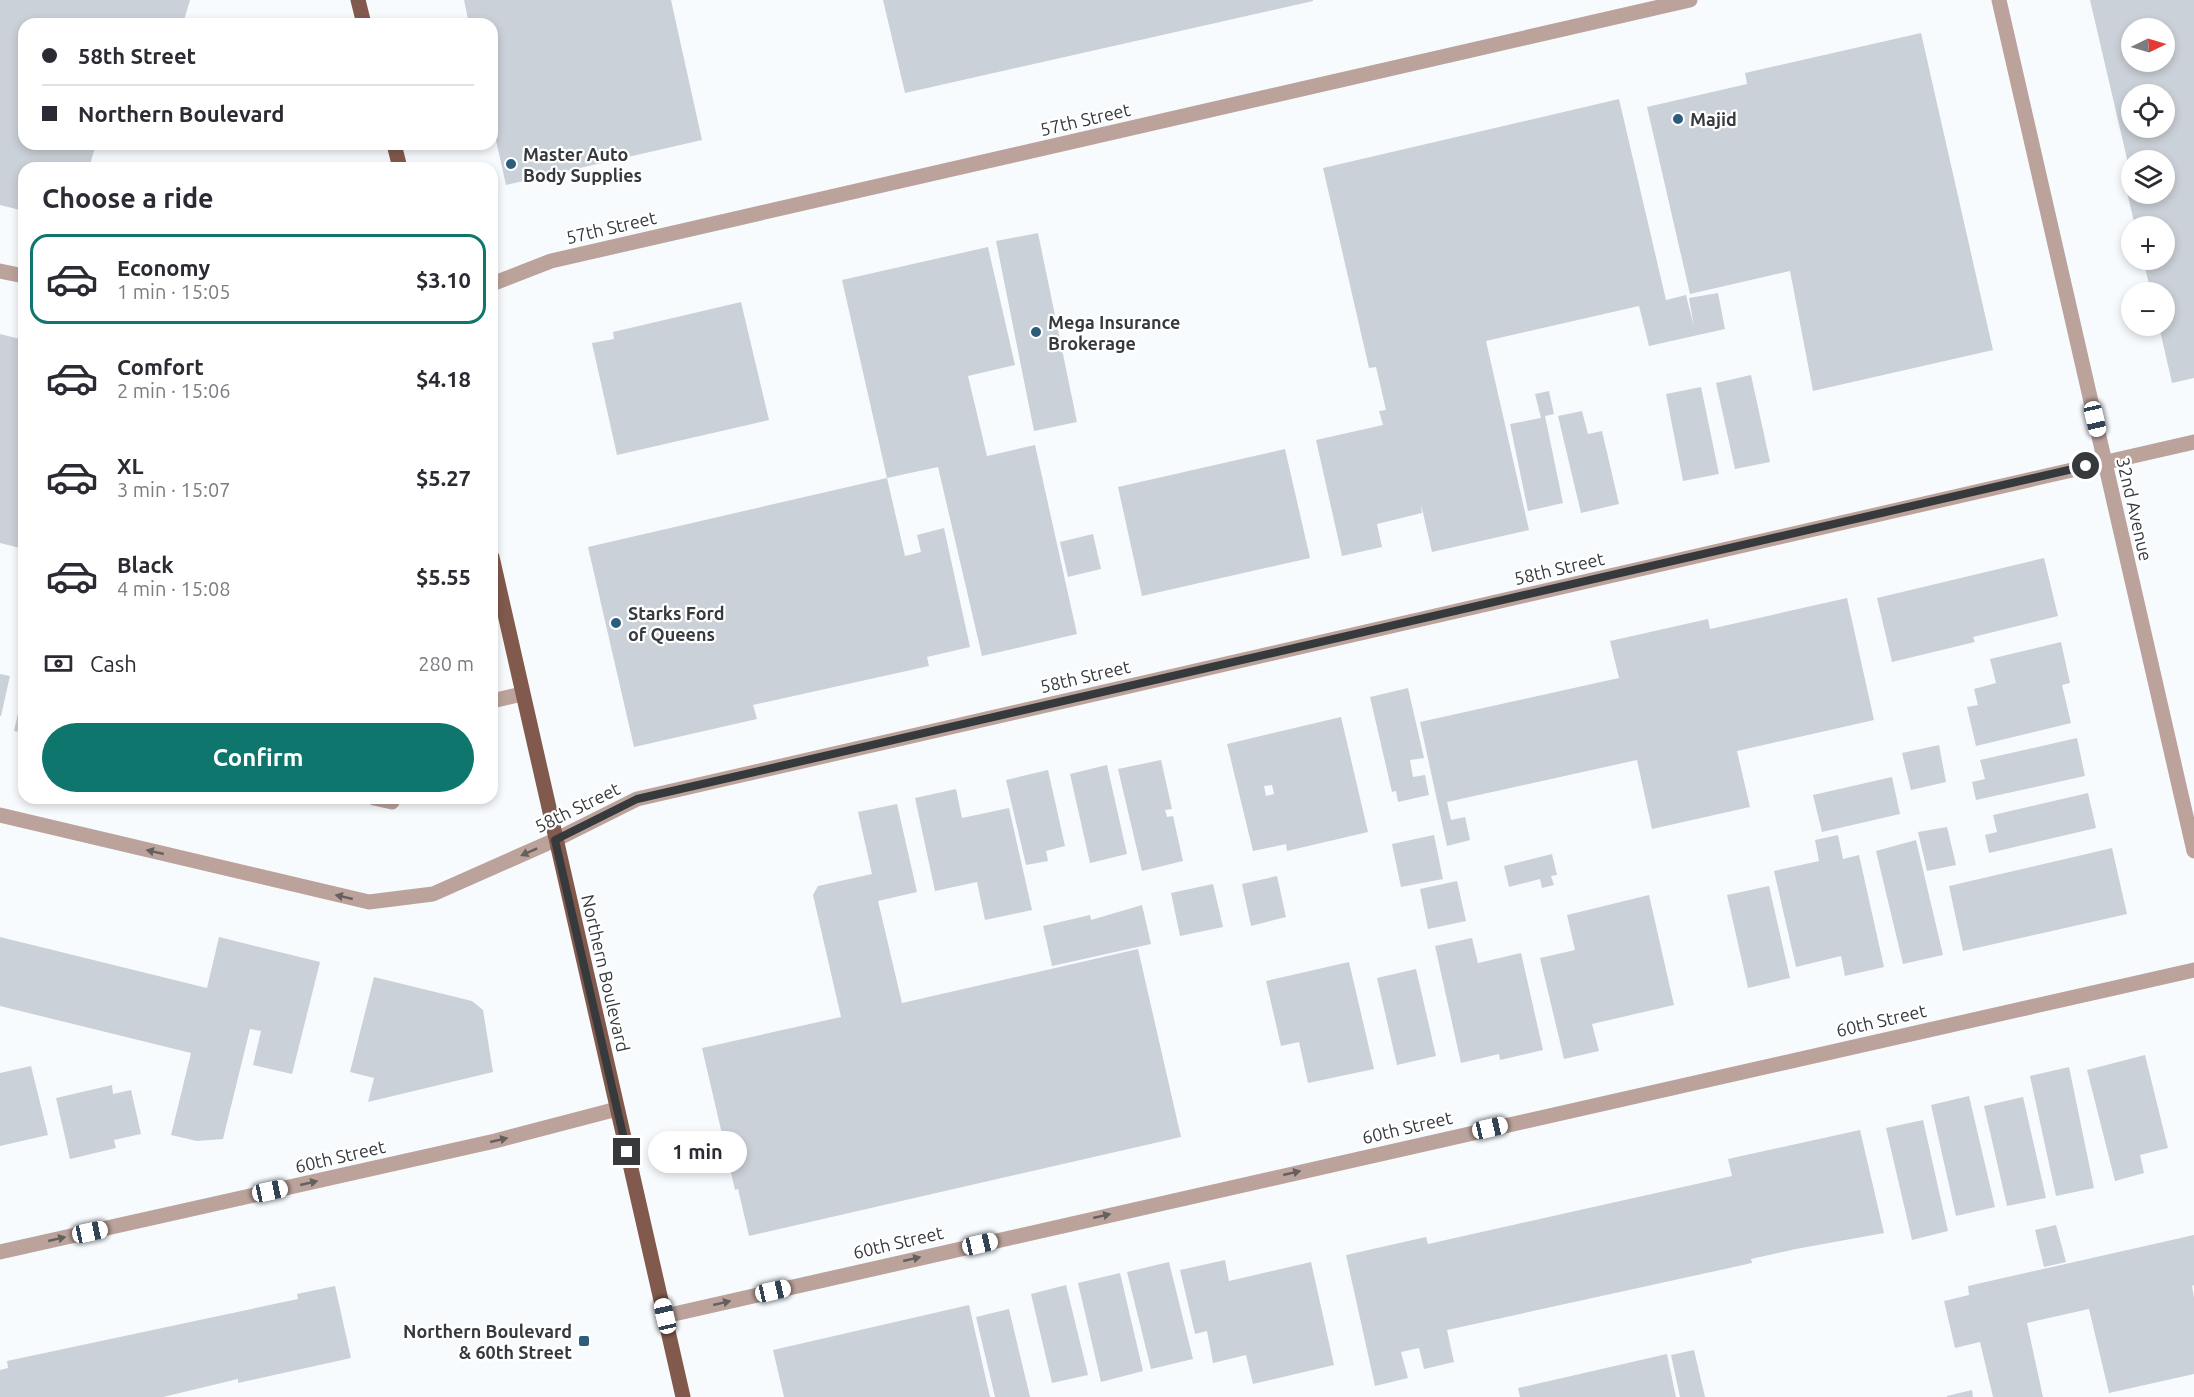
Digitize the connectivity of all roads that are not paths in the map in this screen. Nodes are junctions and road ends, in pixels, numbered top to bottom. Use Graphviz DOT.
graph roads {
  1 [pos="358,0"];
  2 [pos="1690,0"];
  3 [pos="1999,0"];
  4 [pos="362,18"];
  5 [pos="0,271"];
  6 [pos="18,275"];
  7 [pos="498,282"];
  8 [pos="2194,442"];
  9 [pos="2104,462"];
  10 [pos="498,584"];
  11 [pos="522,694"];
  12 [pos="498,700"];
  13 [pos="0,815"];
  14 [pos="555,840"];
  15 [pos="2194,851"];
  16 [pos="2194,970"];
  17 [pos="617,1109"];
  18 [pos="0,1252"];
  19 [pos="665,1316"];
  20 [pos="683,1397"];
  1 -- 4 [label="main road"];
  2 -- 7 [label="street, 57th Street"];
  3 -- 9 [label="street, 32nd Avenue"];
  5 -- 6 [label="street"];
  8 -- 9 [label="street, 58th Street"];
  9 -- 14 [label="street, 58th Street"];
  9 -- 15 [label="street, 32nd Avenue"];
  10 -- 11 [label="main road, Northern Boulevard"];
  11 -- 12 [label="street"];
  11 -- 14 [label="main road, Northern Boulevard"];
  14 -- 13 [label="street, 58th Street, one-way"];
  14 -- 17 [label="main road, Northern Boulevard"];
  19 -- 16 [label="street, 60th Street, one-way"];
  18 -- 17 [label="street, 60th Street, one-way"];
  17 -- 19 [label="main road, Northern Boulevard"];
  19 -- 20 [label="main road, Northern Boulevard"];
}
